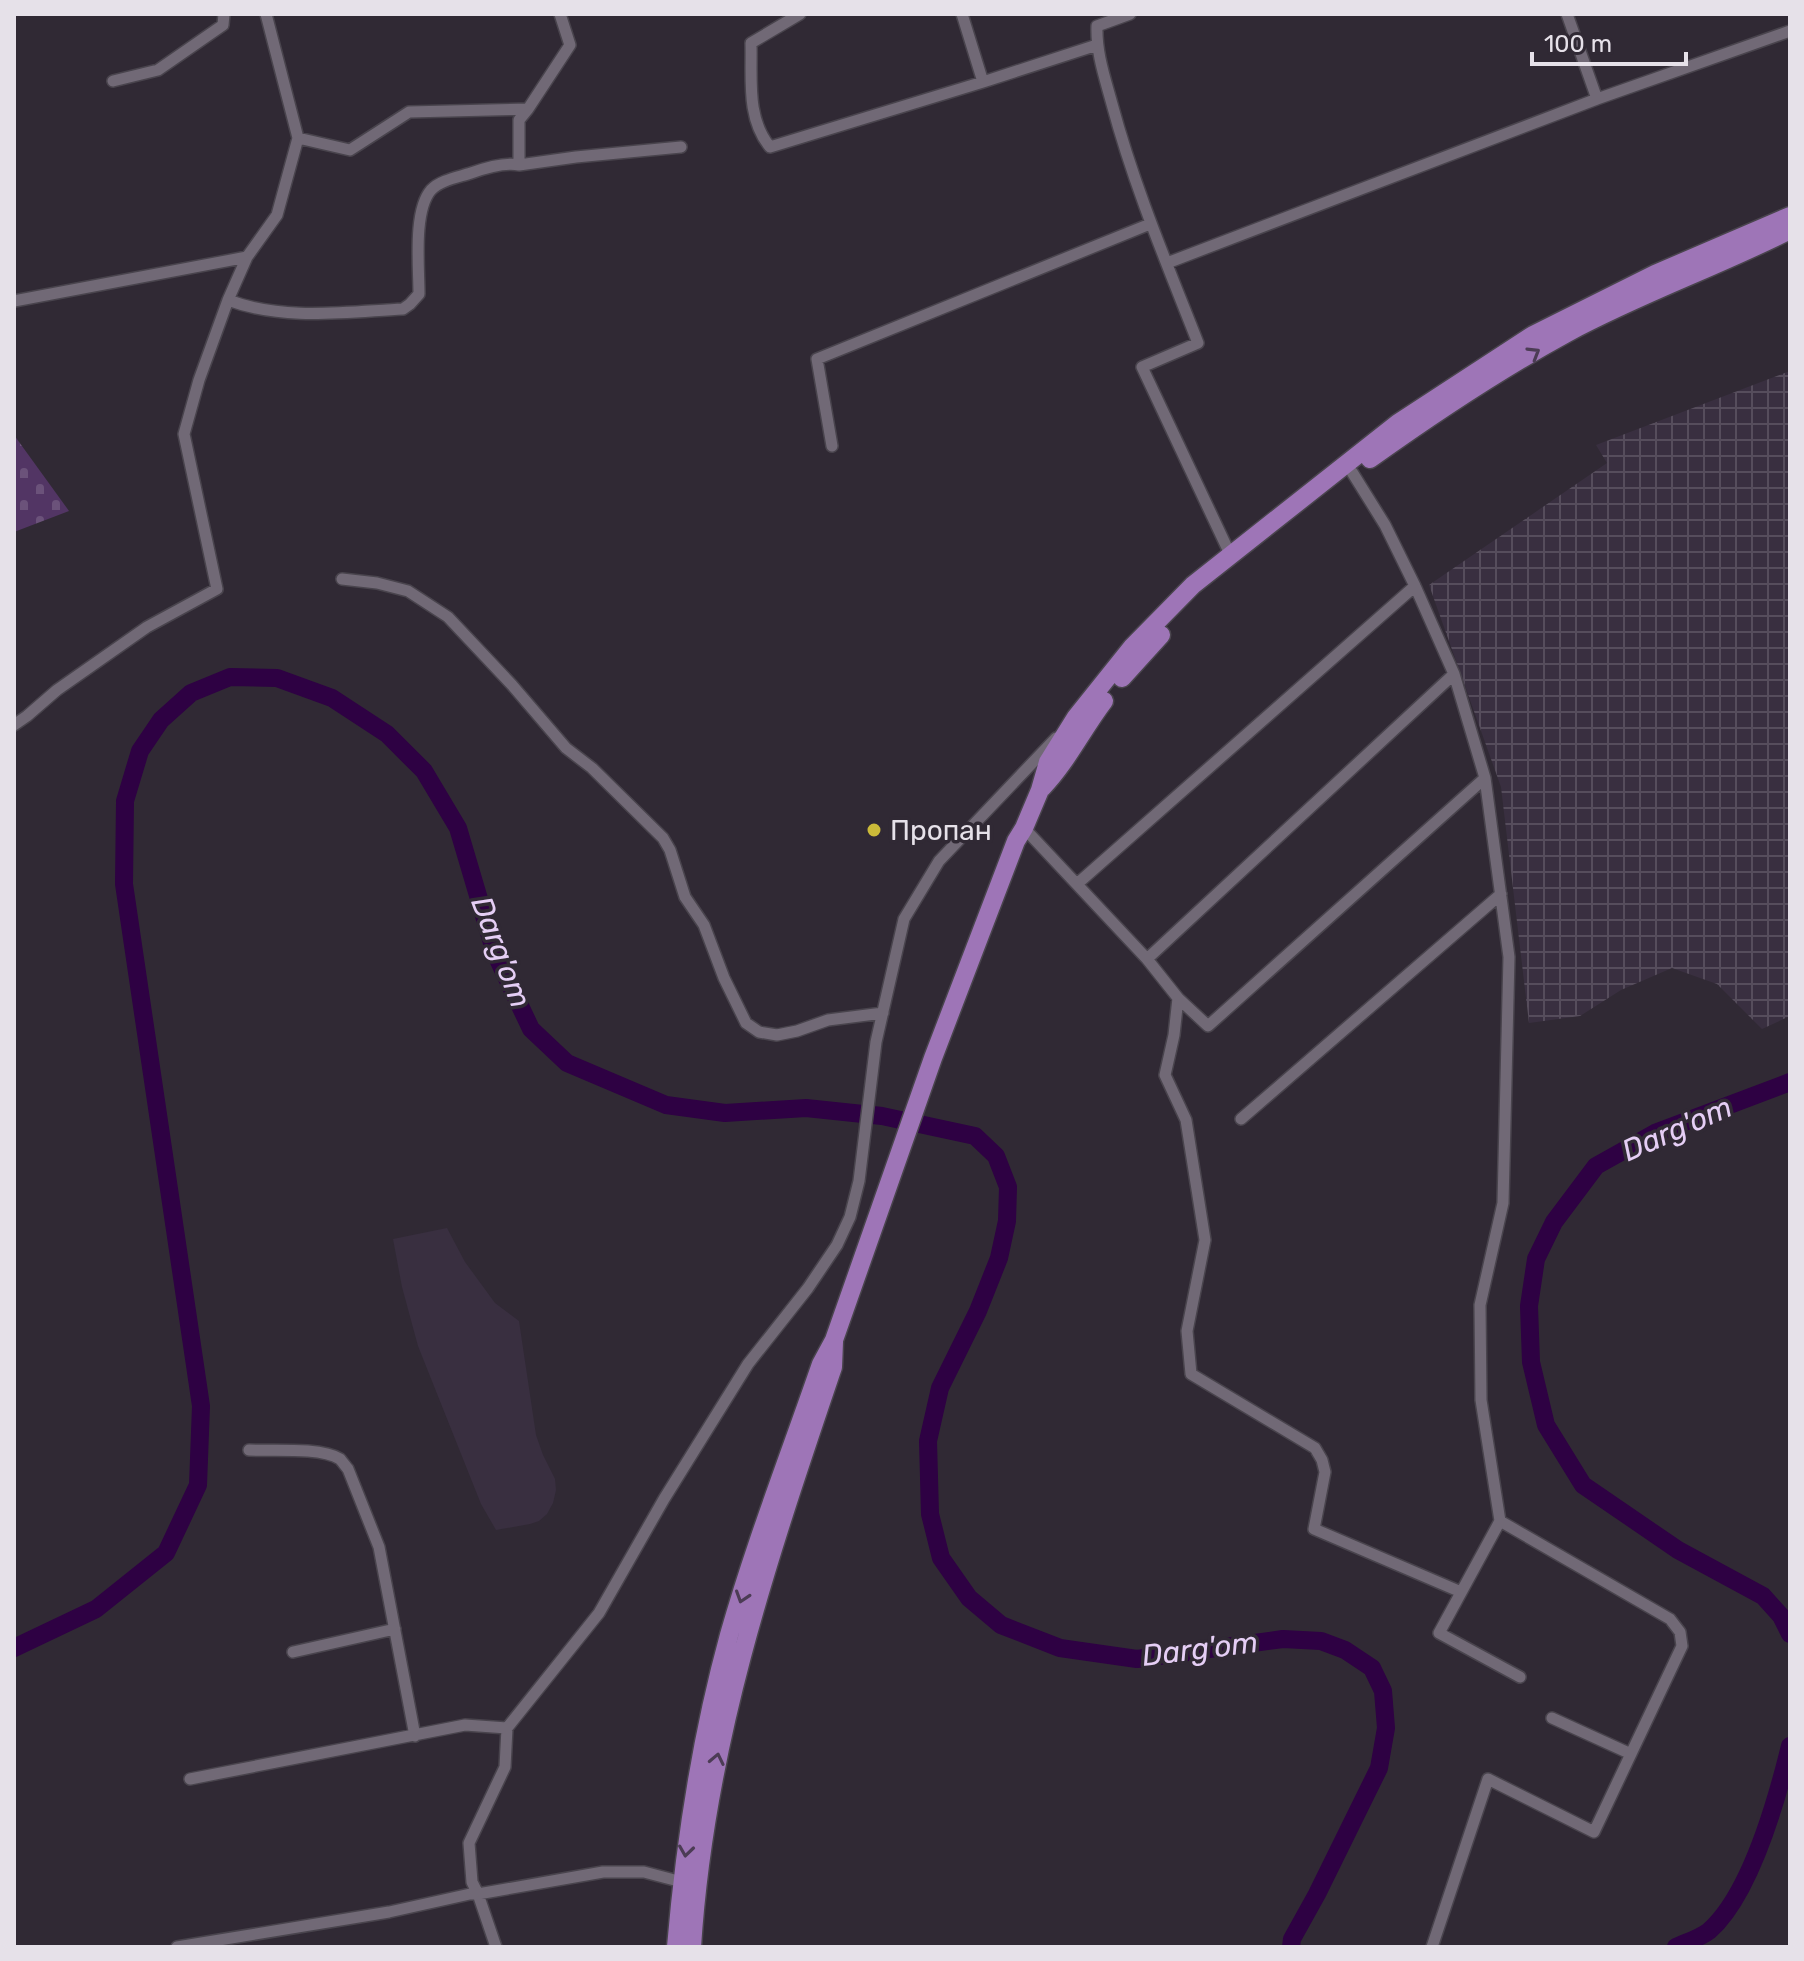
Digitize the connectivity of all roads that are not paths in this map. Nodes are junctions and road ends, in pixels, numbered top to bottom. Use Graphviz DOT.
graph roads {
  1 [pos="224,14"];
  2 [pos="266,14"];
  3 [pos="560,14"];
  4 [pos="800,14"];
  5 [pos="962,14"];
  6 [pos="1130,14"];
  7 [pos="1567,14"];
  8 [pos="1790,31"];
  9 [pos="1097,45"];
  10 [pos="113,81"];
  11 [pos="983,82"];
  12 [pos="1597,99"];
  13 [pos="528,109"];
  14 [pos="298,138"];
  15 [pos="681,147"];
  16 [pos="519,165"];
  17 [pos="1790,216"];
  18 [pos="1150,224"];
  19 [pos="1790,230"];
  20 [pos="247,257"];
  21 [pos="1167,263"];
  22 [pos="228,300"];
  23 [pos="14,301"];
  24 [pos="1563,327"];
  25 [pos="832,446"];
  26 [pos="1352,472"];
  27 [pos="1230,554"];
  28 [pos="342,579"];
  29 [pos="1415,586"];
  30 [pos="1454,674"];
  31 [pos="1076,717"];
  32 [pos="14,725"];
  33 [pos="1485,778"];
  34 [pos="1040,790"];
  35 [pos="1024,828"];
  36 [pos="1077,884"];
  37 [pos="1501,894"];
  38 [pos="1147,959"];
  39 [pos="1178,998"];
  40 [pos="883,1013"];
  41 [pos="1241,1119"];
  42 [pos="834,1340"];
  43 [pos="249,1450"];
  44 [pos="1500,1521"];
  45 [pos="1461,1592"];
  46 [pos="395,1629"];
  47 [pos="293,1652"];
  48 [pos="1520,1677"];
  49 [pos="1552,1718"];
  50 [pos="507,1728"];
  51 [pos="415,1736"];
  52 [pos="1631,1754"];
  53 [pos="190,1779"];
  54 [pos="682,1882"];
  55 [pos="478,1894"];
  56 [pos="177,1947"];
  57 [pos="496,1947"];
  58 [pos="676,1947"];
  59 [pos="692,1947"];
  60 [pos="1432,1947"];
  1 -- 10 [label="street"];
  2 -- 14 [label="street"];
  3 -- 13 [label="street"];
  4 -- 11 [label="street"];
  5 -- 11 [label="street"];
  6 -- 9 [label="street"];
  7 -- 12 [label="street"];
  8 -- 12 [label="street"];
  9 -- 11 [label="street"];
  9 -- 18 [label="street"];
  12 -- 21 [label="street"];
  13 -- 14 [label="street"];
  13 -- 16 [label="street"];
  14 -- 20 [label="street"];
  15 -- 16 [label="street"];
  16 -- 22 [label="street"];
  17 -- 24 [label="main road"];
  18 -- 21 [label="street"];
  18 -- 25 [label="street"];
  19 -- 24 [label="main road"];
  20 -- 22 [label="street"];
  20 -- 23 [label="street"];
  21 -- 27 [label="street"];
  22 -- 32 [label="street"];
  26 -- 24 [label="main road, one-way"];
  24 -- 27 [label="main road"];
  26 -- 29 [label="street"];
  26 -- 34 [label="main road"];
  27 -- 31 [label="main road"];
  28 -- 40 [label="street"];
  29 -- 30 [label="street"];
  29 -- 36 [label="street"];
  30 -- 33 [label="street"];
  30 -- 38 [label="street"];
  31 -- 34 [label="main road"];
  31 -- 40 [label="street"];
  33 -- 37 [label="street"];
  33 -- 39 [label="street"];
  34 -- 35 [label="main road"];
  35 -- 36 [label="street"];
  35 -- 42 [label="main road"];
  36 -- 38 [label="street"];
  37 -- 41 [label="street"];
  37 -- 44 [label="street"];
  38 -- 39 [label="street"];
  39 -- 45 [label="street"];
  40 -- 50 [label="street"];
  42 -- 54 [label="main road, one-way"];
  59 -- 42 [label="main road, one-way"];
  43 -- 46 [label="street"];
  44 -- 45 [label="street"];
  44 -- 52 [label="street"];
  45 -- 48 [label="street"];
  46 -- 47 [label="street"];
  46 -- 51 [label="street"];
  49 -- 52 [label="street"];
  50 -- 51 [label="street"];
  50 -- 55 [label="street"];
  51 -- 53 [label="street"];
  52 -- 60 [label="street"];
  54 -- 55 [label="street"];
  54 -- 58 [label="main road"];
  55 -- 56 [label="street"];
  55 -- 57 [label="street"];
}
